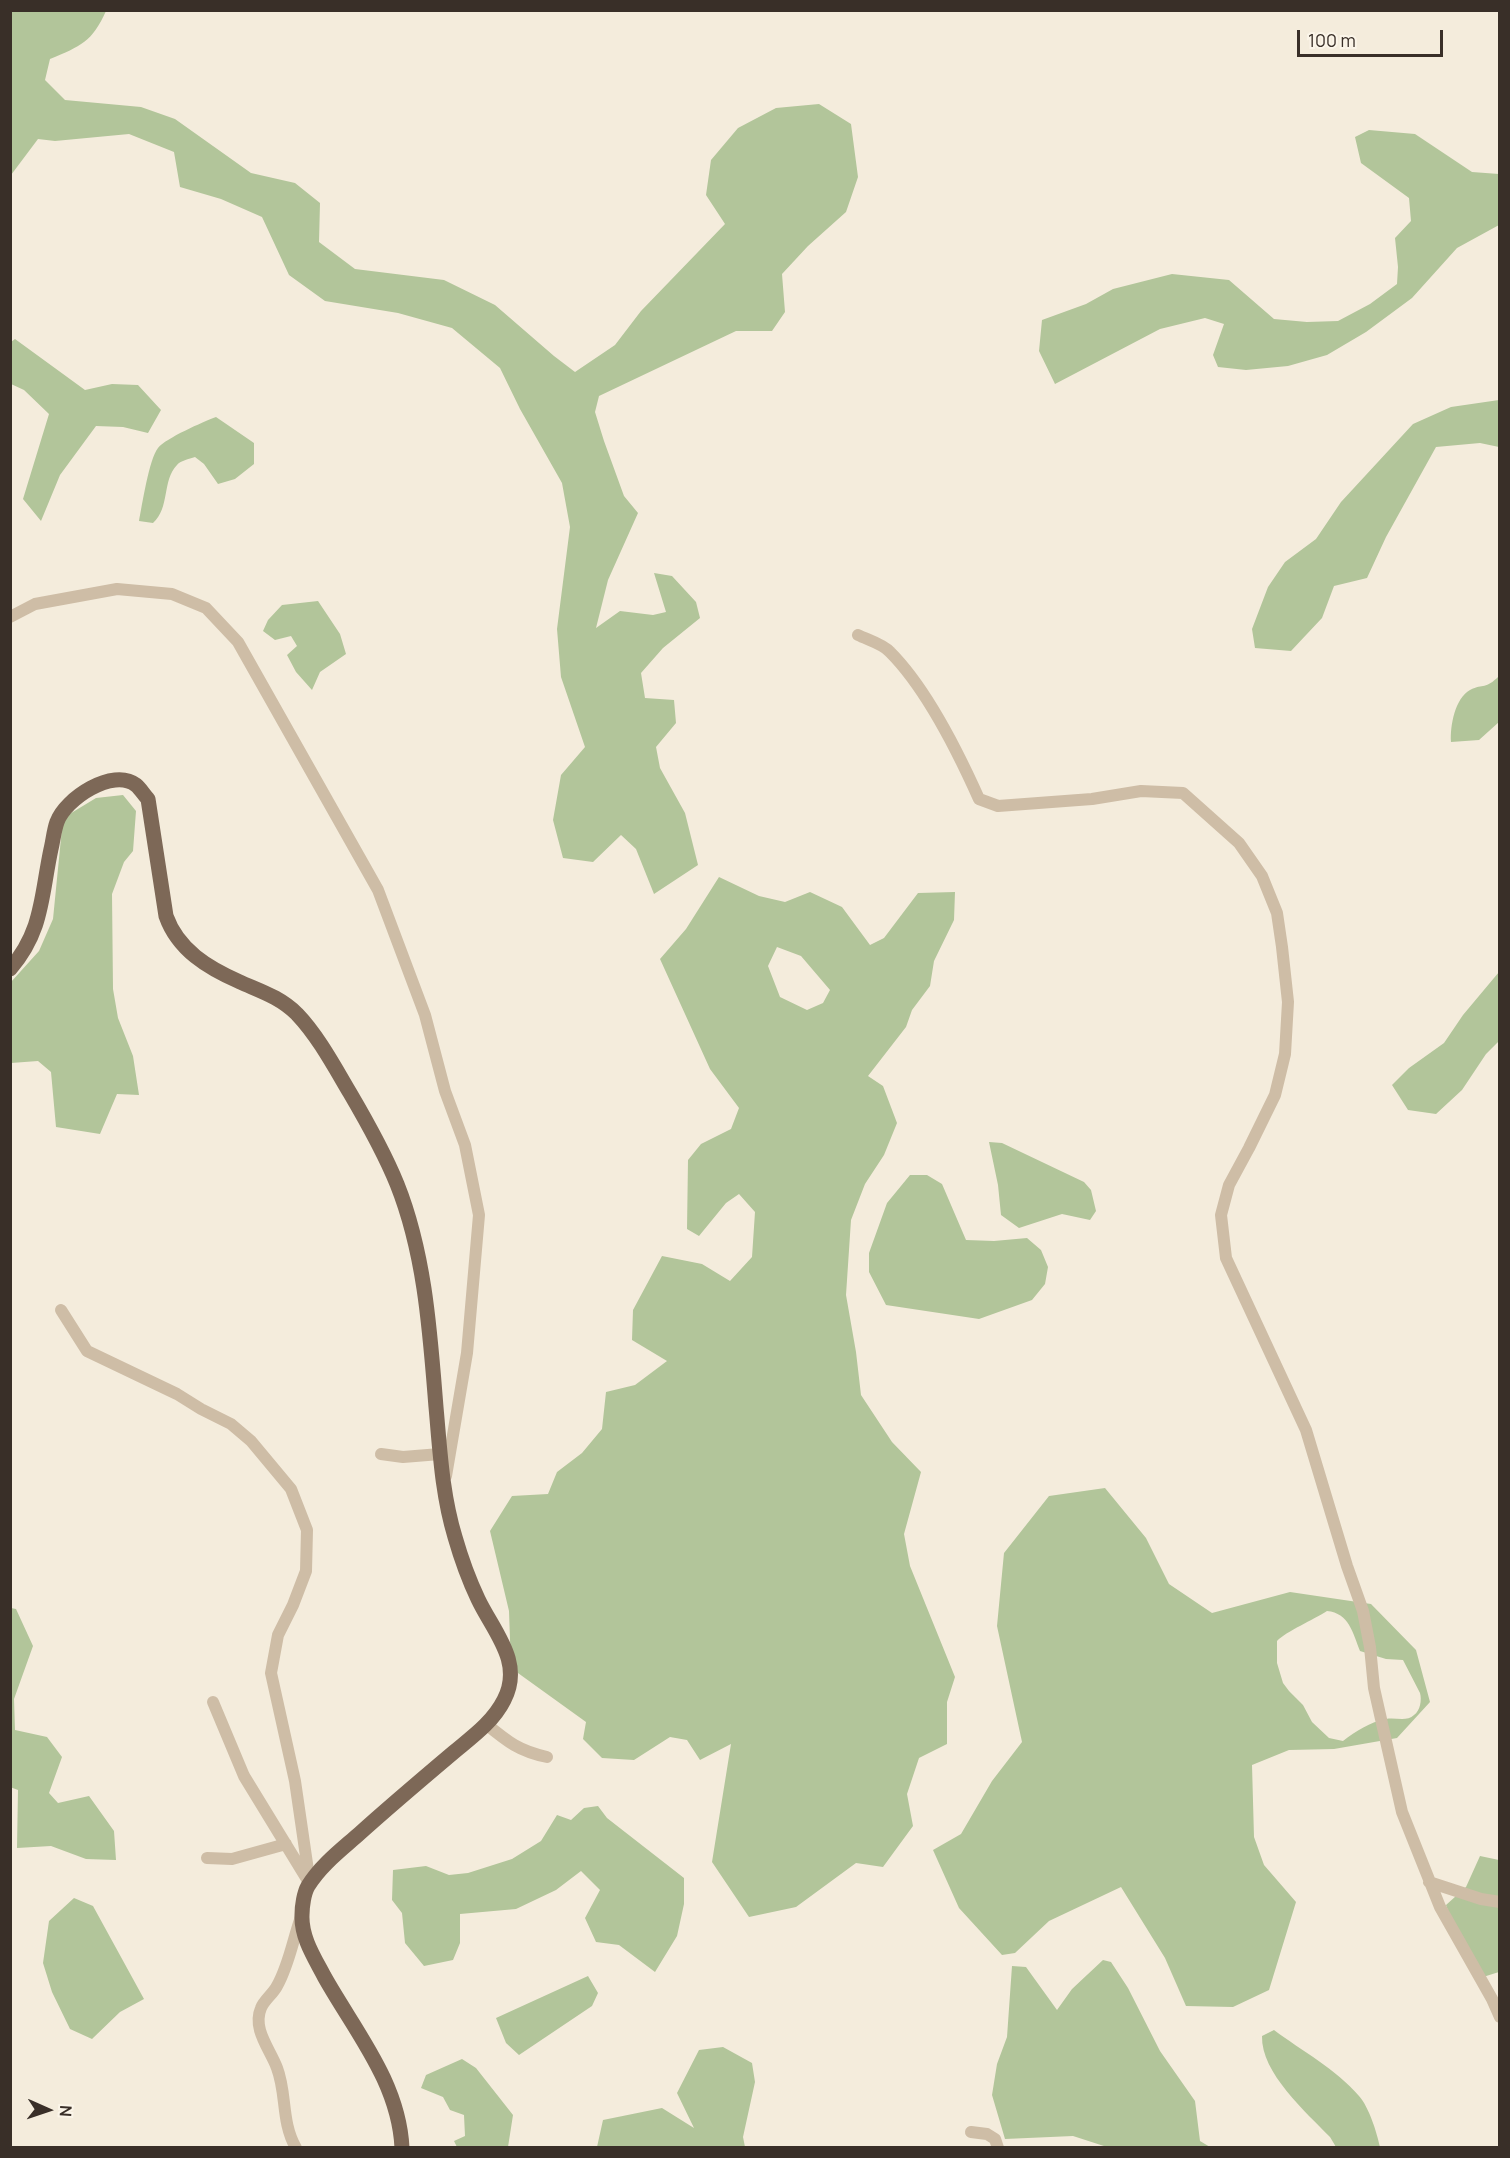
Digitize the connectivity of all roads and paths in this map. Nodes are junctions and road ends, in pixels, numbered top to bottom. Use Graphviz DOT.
graph roads {
  1 [pos="10,617"];
  2 [pos="858,635"];
  3 [pos="10,969"];
  4 [pos="61,1310"];
  5 [pos="381,1454"];
  6 [pos="440,1454"];
  7 [pos="444,1495"];
  8 [pos="213,1702"];
  9 [pos="486,1724"];
  10 [pos="547,1757"];
  11 [pos="286,1844"];
  12 [pos="207,1858"];
  13 [pos="1429,1882"];
  14 [pos="310,1884"];
  15 [pos="1500,1902"];
  16 [pos="301,1916"];
  17 [pos="1500,2017"];
  18 [pos="971,2132"];
  19 [pos="295,2147"];
  20 [pos="402,2148"];
  21 [pos="998,2148"];
  1 -- 7 [label="street"];
  2 -- 13 [label="street"];
  3 -- 6 [label="main road"];
  4 -- 14 [label="street"];
  5 -- 6 [label="street"];
  6 -- 7 [label="main road"];
  7 -- 9 [label="main road"];
  8 -- 11 [label="street"];
  9 -- 10 [label="street"];
  9 -- 14 [label="main road"];
  11 -- 12 [label="street"];
  11 -- 14 [label="street"];
  13 -- 15 [label="street"];
  13 -- 17 [label="street"];
  14 -- 16 [label="main road"];
  16 -- 19 [label="street"];
  16 -- 20 [label="main road"];
  18 -- 21 [label="street"];
}
